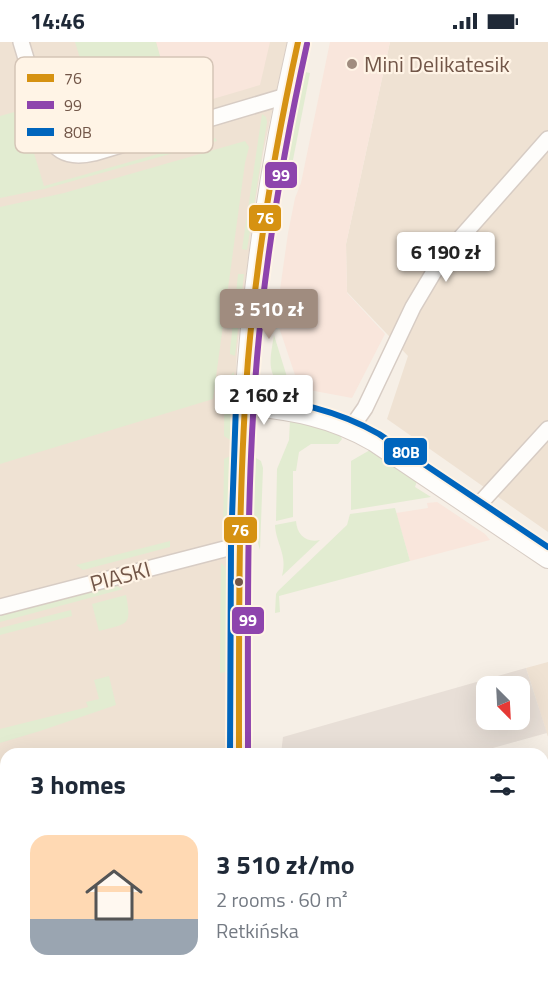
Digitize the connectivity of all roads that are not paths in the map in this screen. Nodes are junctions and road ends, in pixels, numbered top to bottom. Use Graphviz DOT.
graph roads {
  1 [pos="21,42"];
  2 [pos="298,42"];
  3 [pos="26,57"];
  4 [pos="286,96"];
  5 [pos="213,118"];
  6 [pos="548,140"];
  7 [pos="68,153"];
  8 [pos="94,153"];
  9 [pos="244,405"];
  10 [pos="351,428"];
  11 [pos="548,429"];
  12 [pos="474,510"];
  13 [pos="240,545"];
  14 [pos="548,558"];
  15 [pos="0,607"];
  16 [pos="239,748"];
  1 -- 3 [label="street"];
  2 -- 4 [label="street"];
  4 -- 5 [label="street"];
  4 -- 9 [label="street"];
  6 -- 10 [label="street"];
  7 -- 8 [label="street"];
  9 -- 10 [label="street"];
  9 -- 13 [label="street"];
  10 -- 12 [label="street"];
  11 -- 12 [label="street"];
  12 -- 14 [label="street"];
  13 -- 15 [label="street, PIASKI"];
  13 -- 16 [label="street"];
}
